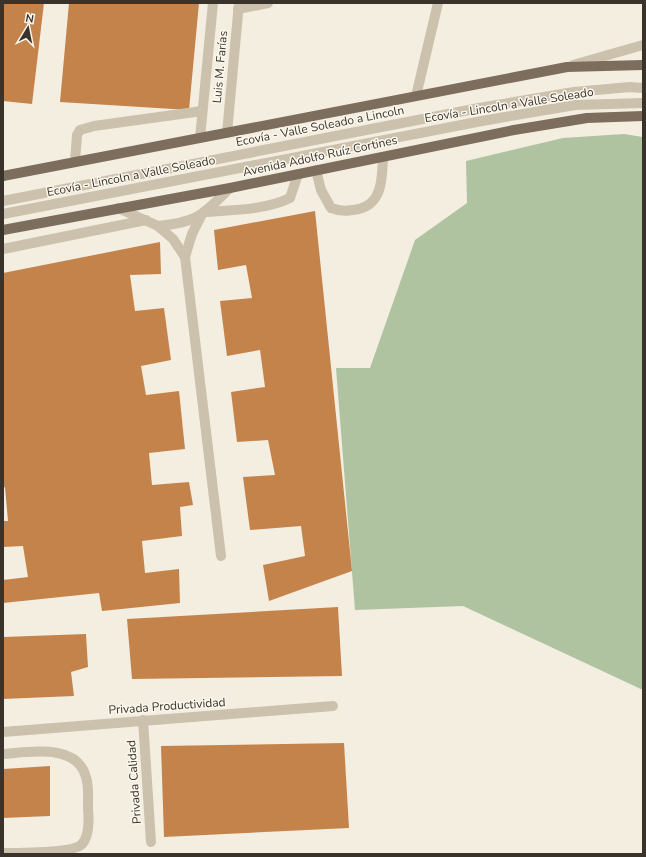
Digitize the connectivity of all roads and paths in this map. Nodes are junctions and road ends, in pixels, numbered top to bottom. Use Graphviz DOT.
graph roads {
  1 [pos="213,3"];
  2 [pos="268,3"];
  3 [pos="438,3"];
  4 [pos="239,6"];
  5 [pos="643,44"];
  6 [pos="643,65"];
  7 [pos="567,67"];
  8 [pos="643,88"];
  9 [pos="416,96"];
  10 [pos="643,103"];
  11 [pos="202,111"];
  12 [pos="643,116"];
  13 [pos="227,133"];
  14 [pos="200,138"];
  15 [pos="383,156"];
  16 [pos="75,162"];
  17 [pos="316,170"];
  18 [pos="298,174"];
  19 [pos="3,176"];
  20 [pos="230,188"];
  21 [pos="3,201"];
  22 [pos="118,208"];
  23 [pos="3,214"];
  24 [pos="203,214"];
  25 [pos="146,220"];
  26 [pos="158,226"];
  27 [pos="3,230"];
  28 [pos="3,249"];
  29 [pos="186,257"];
  30 [pos="221,556"];
  31 [pos="333,706"];
  32 [pos="143,720"];
  33 [pos="3,732"];
  34 [pos="3,754"];
  35 [pos="151,842"];
  36 [pos="3,853"];
  1 -- 11 [label="street"];
  2 -- 4 [label="street"];
  3 -- 9 [label="street"];
  4 -- 13 [label="street, Luis M. Farías"];
  5 -- 7 [label="street"];
  6 -- 7 [label="main road"];
  7 -- 9 [label="main road"];
  8 -- 21 [label="street, Ecovía - Valle Soleado a Lincoln"];
  9 -- 13 [label="main road"];
  10 -- 23 [label="street, Ecovía - Lincoln a Valle Soleado"];
  11 -- 14 [label="street"];
  11 -- 16 [label="street"];
  12 -- 15 [label="main road, Avenida Adolfo Ruíz Cortines"];
  13 -- 14 [label="main road"];
  14 -- 16 [label="main road"];
  15 -- 17 [label="main road, Avenida Adolfo Ruíz Cortines"];
  15 -- 17 [label="street"];
  16 -- 19 [label="main road"];
  17 -- 18 [label="main road, Avenida Adolfo Ruíz Cortines"];
  18 -- 20 [label="main road, Avenida Adolfo Ruíz Cortines"];
  18 -- 24 [label="street"];
  20 -- 22 [label="main road, Avenida Adolfo Ruíz Cortines"];
  20 -- 24 [label="street"];
  22 -- 25 [label="street"];
  22 -- 27 [label="main road, Avenida Adolfo Ruíz Cortines"];
  24 -- 26 [label="street"];
  24 -- 29 [label="street"];
  25 -- 26 [label="street"];
  25 -- 28 [label="street"];
  26 -- 29 [label="street"];
  29 -- 30 [label="street"];
  31 -- 32 [label="street, Privada Productividad"];
  32 -- 33 [label="street, Privada Productividad"];
  32 -- 35 [label="street, Privada Calidad"];
  34 -- 36 [label="street"];
}
